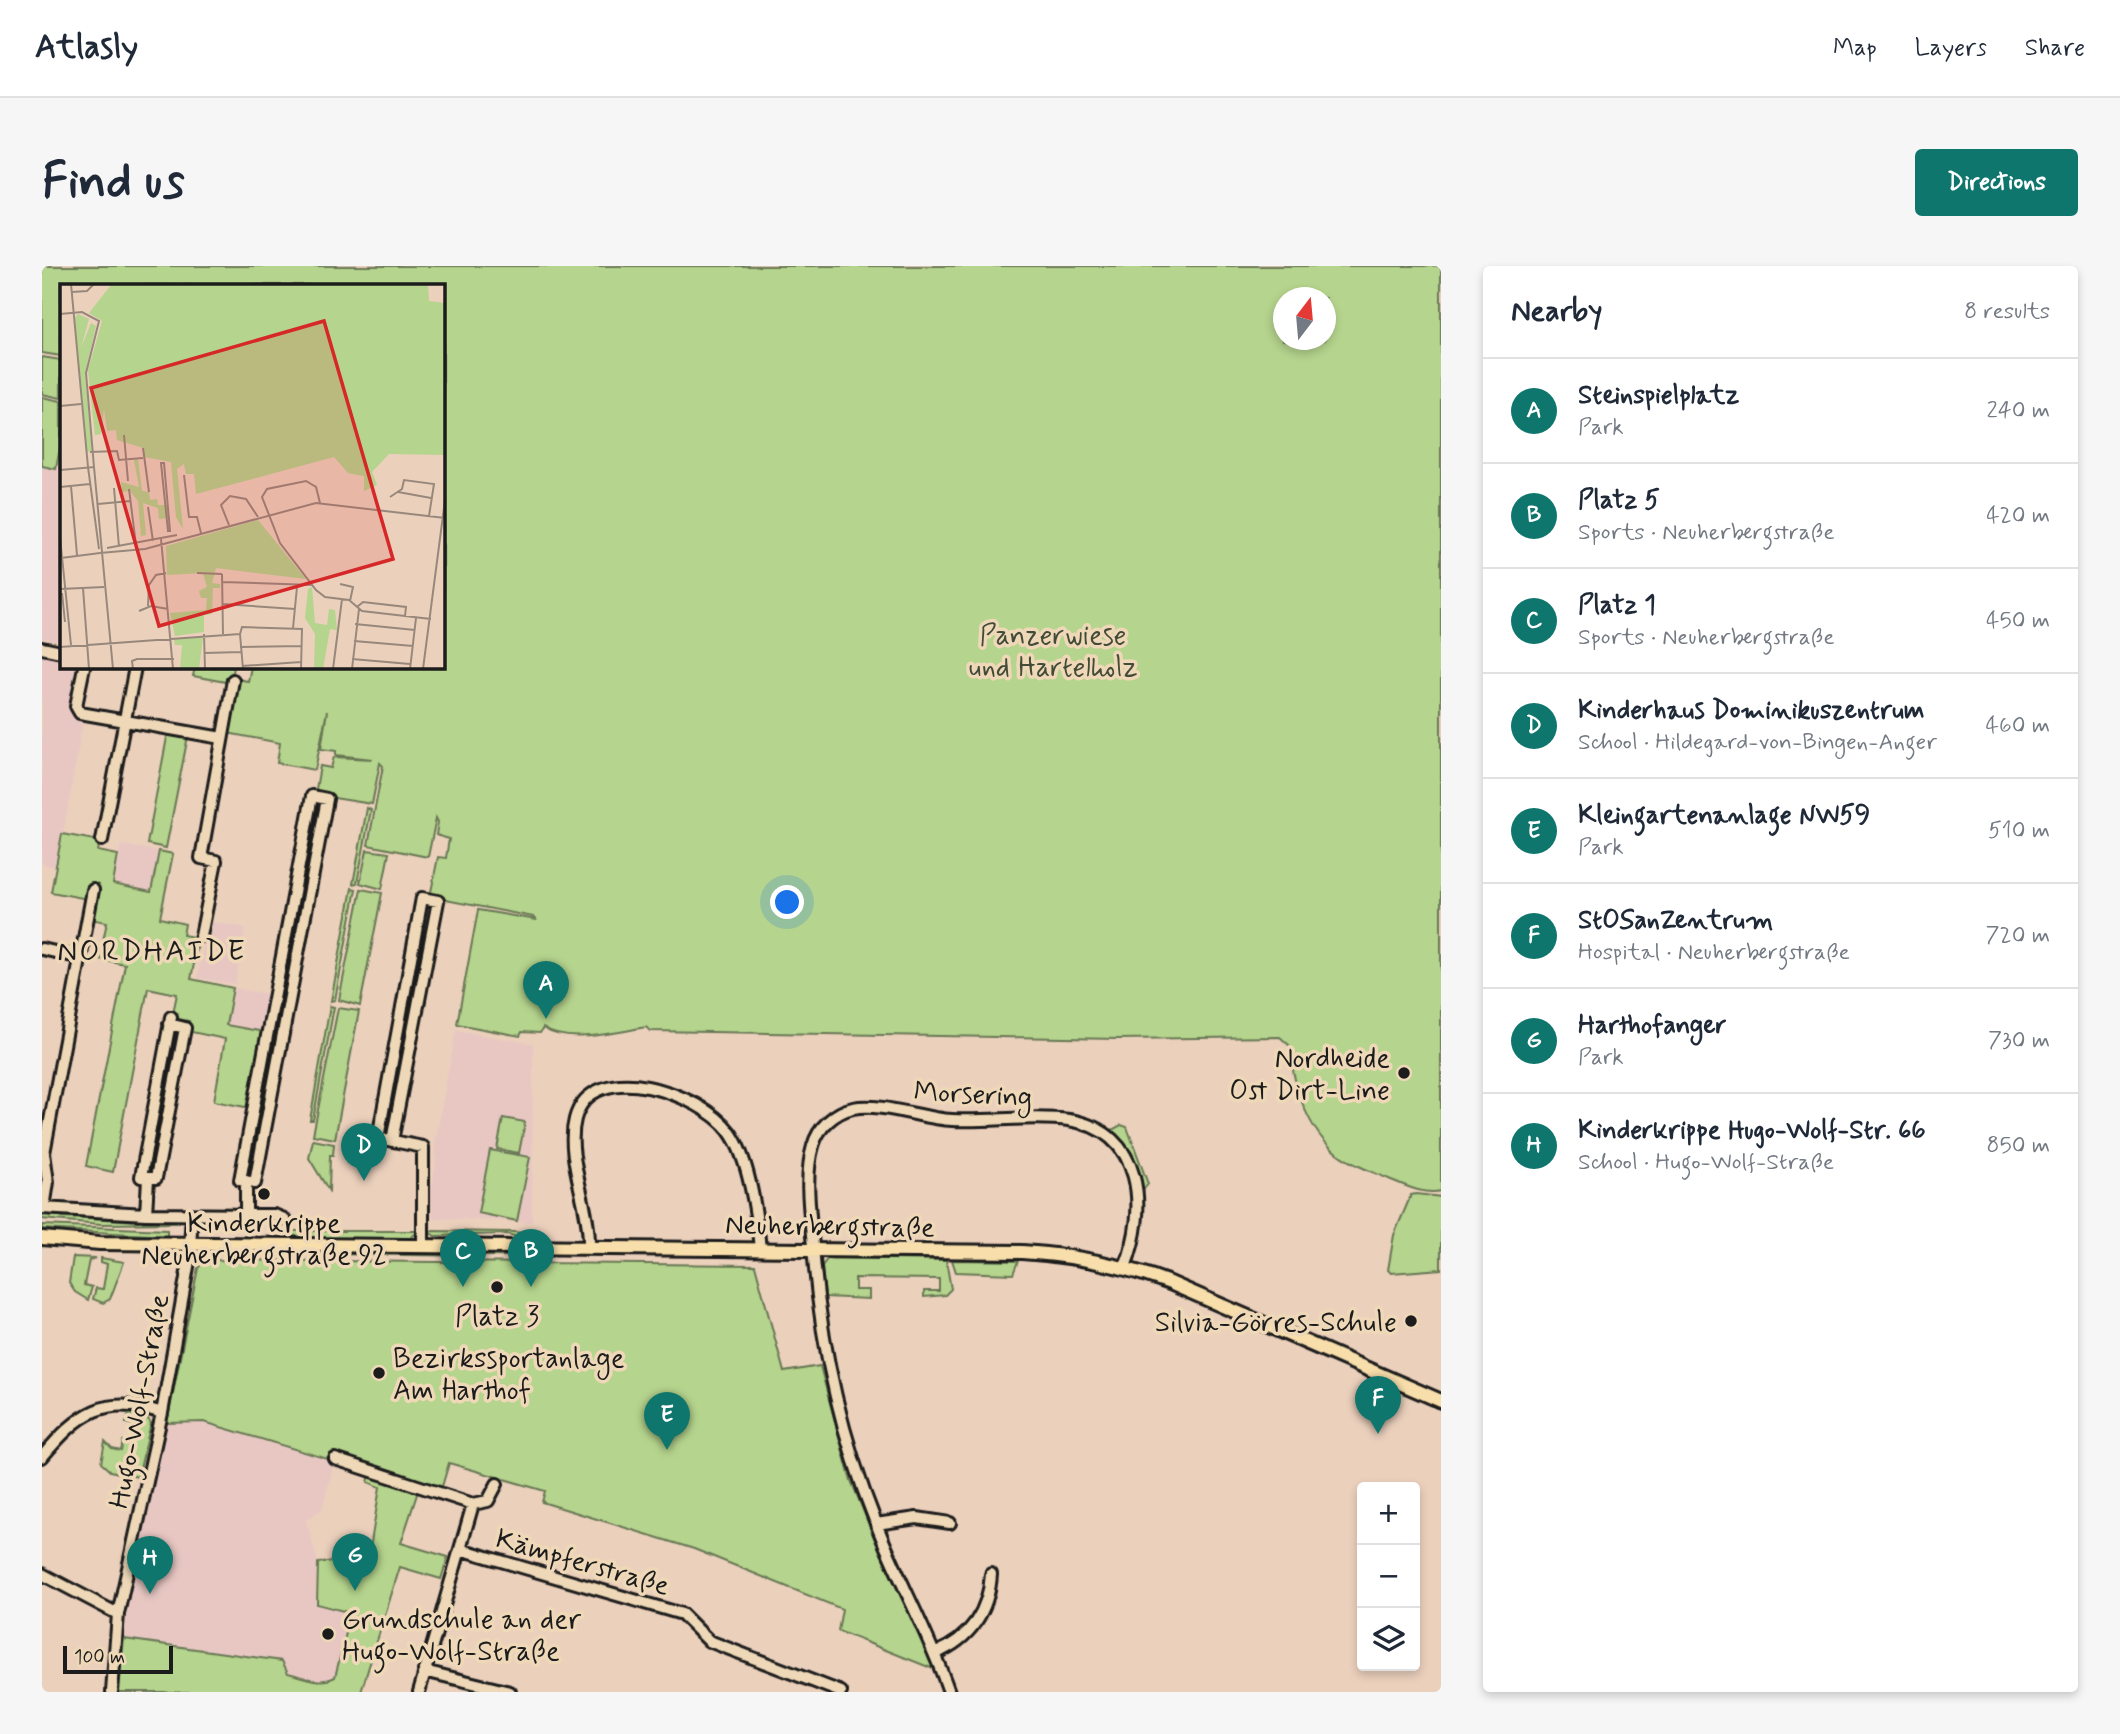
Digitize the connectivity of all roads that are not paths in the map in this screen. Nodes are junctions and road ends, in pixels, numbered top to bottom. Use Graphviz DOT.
graph roads {
  1 [pos="42,648"];
  2 [pos="60,652"];
  3 [pos="84,668"];
  4 [pos="135,668"];
  5 [pos="233,680"];
  6 [pos="125,720"];
  7 [pos="222,738"];
  8 [pos="102,840"];
  9 [pos="299,864"];
  10 [pos="314,867"];
  11 [pos="93,890"];
  12 [pos="201,936"];
  13 [pos="42,950"];
  14 [pos="81,958"];
  15 [pos="277,980"];
  16 [pos="293,983"];
  17 [pos="399,1016"];
  18 [pos="415,1019"];
  19 [pos="260,1071"];
  20 [pos="276,1074"];
  21 [pos="252,1117"];
  22 [pos="267,1120"];
  23 [pos="392,1141"];
  24 [pos="144,1158"];
  25 [pos="159,1160"];
  26 [pos="148,1178"];
  27 [pos="246,1181"];
  28 [pos="43,1208"];
  29 [pos="146,1214"];
  30 [pos="192,1215"];
  31 [pos="246,1215"];
  32 [pos="284,1219"];
  33 [pos="42,1238"];
  34 [pos="190,1243"];
  35 [pos="423,1244"];
  36 [pos="589,1246"];
  37 [pos="760,1249"];
  38 [pos="813,1250"];
  39 [pos="1125,1267"];
  40 [pos="1441,1401"];
  41 [pos="162,1413"];
  42 [pos="42,1457"];
  43 [pos="335,1459"];
  44 [pos="497,1484"];
  45 [pos="473,1504"];
  46 [pos="950,1523"];
  47 [pos="876,1524"];
  48 [pos="460,1549"];
  49 [pos="42,1574"];
  50 [pos="991,1574"];
  51 [pos="118,1614"];
  52 [pos="936,1653"];
  53 [pos="424,1671"];
  54 [pos="112,1692"];
  55 [pos="419,1692"];
  56 [pos="510,1692"];
  57 [pos="841,1692"];
  58 [pos="949,1692"];
  1 -- 2 [label="street"];
  3 -- 6 [label="street"];
  4 -- 6 [label="street"];
  5 -- 7 [label="street"];
  6 -- 7 [label="street"];
  6 -- 8 [label="street"];
  7 -- 12 [label="street"];
  9 -- 10 [label="street"];
  9 -- 10 [label="street"];
  9 -- 15 [label="street"];
  10 -- 16 [label="street"];
  11 -- 14 [label="street"];
  13 -- 14 [label="street"];
  14 -- 28 [label="street"];
  15 -- 16 [label="street"];
  15 -- 19 [label="street"];
  16 -- 20 [label="street"];
  17 -- 18 [label="street"];
  17 -- 18 [label="street"];
  17 -- 23 [label="street"];
  18 -- 23 [label="street"];
  19 -- 20 [label="street"];
  19 -- 21 [label="street"];
  20 -- 22 [label="street"];
  21 -- 22 [label="street"];
  21 -- 27 [label="street"];
  22 -- 27 [label="street"];
  23 -- 35 [label="street"];
  24 -- 25 [label="street"];
  24 -- 25 [label="street"];
  24 -- 26 [label="street"];
  25 -- 26 [label="street"];
  26 -- 29 [label="street"];
  27 -- 31 [label="street"];
  28 -- 29 [label="street"];
  29 -- 30 [label="street"];
  30 -- 31 [label="street"];
  30 -- 34 [label="street"];
  31 -- 32 [label="street"];
  33 -- 34 [label="main road, Neuherbergstraße"];
  34 -- 35 [label="main road, Neuherbergstraße"];
  34 -- 41 [label="street, Hugo-Wolf-Straße"];
  35 -- 36 [label="main road, Neuherbergstraße"];
  36 -- 37 [label="main road, Neuherbergstraße"];
  36 -- 37 [label="street"];
  37 -- 38 [label="main road, Neuherbergstraße"];
  38 -- 39 [label="main road, Neuherbergstraße"];
  38 -- 39 [label="street, Morsering"];
  38 -- 47 [label="street, Morsering"];
  39 -- 40 [label="main road, Neuherbergstraße"];
  41 -- 42 [label="street"];
  41 -- 51 [label="street, Hugo-Wolf-Straße"];
  43 -- 45 [label="street"];
  44 -- 45 [label="street"];
  45 -- 48 [label="street"];
  46 -- 47 [label="street"];
  47 -- 52 [label="street, Morsering"];
  48 -- 53 [label="street"];
  48 -- 57 [label="street, Kämpferstraße"];
  49 -- 51 [label="street"];
  50 -- 52 [label="street"];
  51 -- 54 [label="street, Hugo-Wolf-Straße"];
  52 -- 58 [label="street, Morsering"];
  53 -- 55 [label="street"];
  53 -- 56 [label="street"];
}
